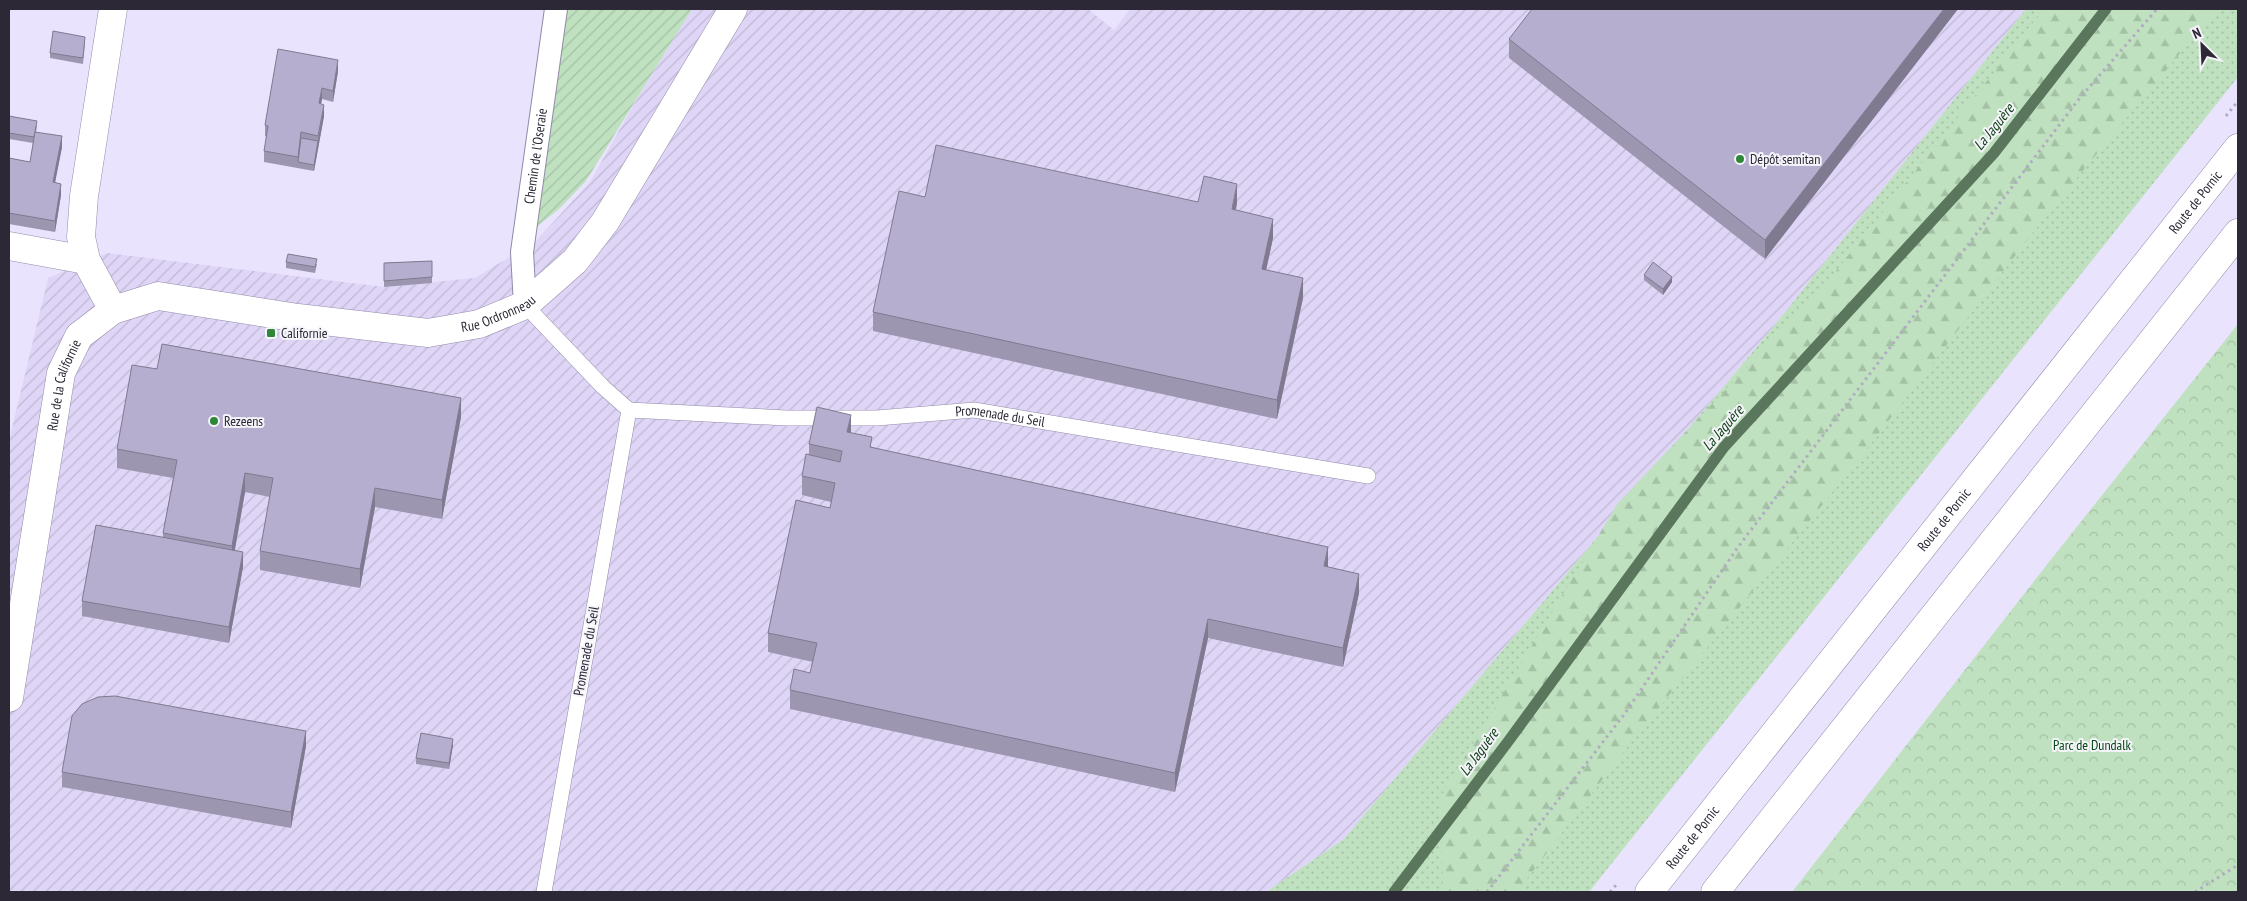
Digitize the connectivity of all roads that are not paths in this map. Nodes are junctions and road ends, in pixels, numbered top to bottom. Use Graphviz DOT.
graph roads {
  1 [pos="113,9"];
  2 [pos="556,9"];
  3 [pos="733,9"];
  4 [pos="2238,148"];
  5 [pos="2238,233"];
  6 [pos="9,246"];
  7 [pos="86,260"];
  8 [pos="525,305"];
  9 [pos="113,310"];
  10 [pos="629,410"];
  11 [pos="1368,476"];
  12 [pos="9,695"];
  13 [pos="544,892"];
  14 [pos="1649,892"];
  15 [pos="1715,892"];
  1 -- 7 [label="main road"];
  2 -- 8 [label="street, Chemin de l'Oseraie"];
  3 -- 8 [label="main road, Rue Ordronneau"];
  4 -- 14 [label="main road, Route de Pornic"];
  5 -- 15 [label="main road"];
  6 -- 7 [label="main road"];
  7 -- 9 [label="main road"];
  8 -- 9 [label="main road, Rue Ordronneau"];
  8 -- 10 [label="lane"];
  9 -- 12 [label="main road, Rue de la Californie"];
  10 -- 11 [label="lane, Promenade du Seil"];
  10 -- 13 [label="lane, Promenade du Seil"];
}
